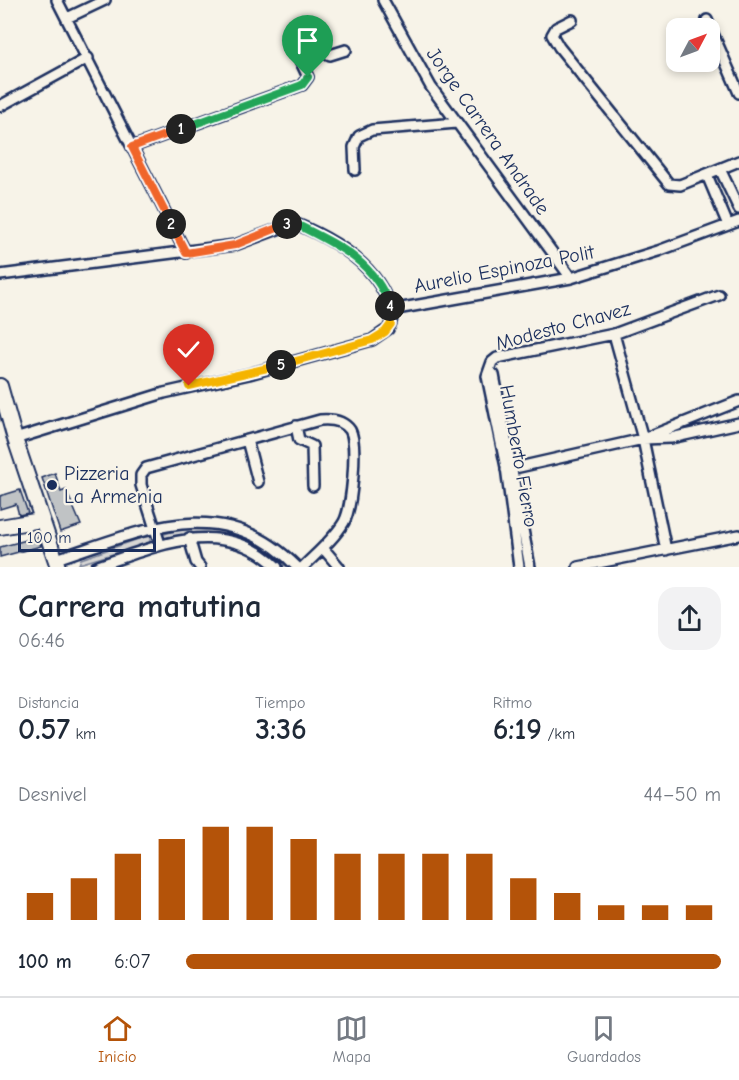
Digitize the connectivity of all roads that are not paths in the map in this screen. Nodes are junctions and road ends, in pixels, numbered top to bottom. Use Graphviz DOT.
graph roads {
  1 [pos="57,0"];
  2 [pos="105,0"];
  3 [pos="382,0"];
  4 [pos="67,18"];
  5 [pos="572,20"];
  6 [pos="346,50"];
  7 [pos="720,50"];
  8 [pos="88,58"];
  9 [pos="739,93"];
  10 [pos="0,106"];
  11 [pos="457,123"];
  12 [pos="132,147"];
  13 [pos="739,161"];
  14 [pos="720,169"];
  15 [pos="355,170"];
  16 [pos="706,175"];
  17 [pos="737,205"];
  18 [pos="721,208"];
  19 [pos="739,221"];
  20 [pos="728,225"];
  21 [pos="186,253"];
  22 [pos="0,274"];
  23 [pos="571,278"];
  24 [pos="719,295"];
  25 [pos="391,309"];
  26 [pos="614,334"];
  27 [pos="491,372"];
  28 [pos="0,386"];
  29 [pos="739,401"];
  30 [pos="739,423"];
  31 [pos="296,426"];
  32 [pos="15,439"];
  33 [pos="643,439"];
  34 [pos="247,440"];
  35 [pos="509,469"];
  36 [pos="258,482"];
  37 [pos="313,486"];
  38 [pos="41,520"];
  39 [pos="0,527"];
  40 [pos="154,529"];
  41 [pos="739,535"];
  42 [pos="189,538"];
  43 [pos="160,544"];
  44 [pos="322,548"];
  45 [pos="666,550"];
  46 [pos="57,563"];
  47 [pos="102,566"];
  48 [pos="200,567"];
  49 [pos="277,567"];
  50 [pos="297,567"];
  51 [pos="303,567"];
  52 [pos="339,567"];
  53 [pos="519,567"];
  54 [pos="530,567"];
  55 [pos="578,567"];
  1 -- 4 [label="street"];
  2 -- 4 [label="street"];
  3 -- 11 [label="street, Jorge Carrera Andrade"];
  4 -- 8 [label="street"];
  5 -- 16 [label="street"];
  6 -- 12 [label="street"];
  7 -- 9 [label="street"];
  8 -- 10 [label="street"];
  8 -- 12 [label="street"];
  11 -- 15 [label="street"];
  11 -- 23 [label="street, Jorge Carrera Andrade"];
  12 -- 21 [label="street"];
  13 -- 14 [label="street"];
  14 -- 16 [label="street"];
  14 -- 17 [label="street"];
  16 -- 18 [label="street"];
  17 -- 18 [label="street"];
  18 -- 20 [label="street"];
  19 -- 20 [label="street, Aurelio Espinoza Polit"];
  20 -- 23 [label="street, Aurelio Espinoza Polit"];
  21 -- 22 [label="street"];
  21 -- 25 [label="street"];
  23 -- 25 [label="street, Aurelio Espinoza Polit"];
  24 -- 26 [label="street, Modesto Chavez"];
  25 -- 32 [label="street, Aurelio Espinoza Polit"];
  26 -- 27 [label="street, Modesto Chavez"];
  26 -- 33 [label="street"];
  27 -- 35 [label="street, Humberto Fierro"];
  28 -- 32 [label="main road"];
  29 -- 33 [label="street"];
  30 -- 33 [label="street"];
  31 -- 34 [label="street"];
  31 -- 37 [label="street"];
  31 -- 44 [label="street"];
  32 -- 38 [label="main road"];
  33 -- 35 [label="street"];
  33 -- 45 [label="street"];
  34 -- 36 [label="street"];
  34 -- 40 [label="street"];
  35 -- 53 [label="street, Humberto Fierro"];
  35 -- 54 [label="street, Humberto Fierro"];
  38 -- 39 [label="main road"];
  38 -- 46 [label="main road"];
  40 -- 43 [label="street"];
  40 -- 46 [label="street"];
  40 -- 50 [label="street"];
  41 -- 45 [label="street"];
  42 -- 43 [label="street"];
  42 -- 48 [label="street"];
  42 -- 49 [label="street"];
  43 -- 47 [label="street"];
  44 -- 51 [label="street"];
  44 -- 52 [label="street"];
  45 -- 55 [label="street"];
}
